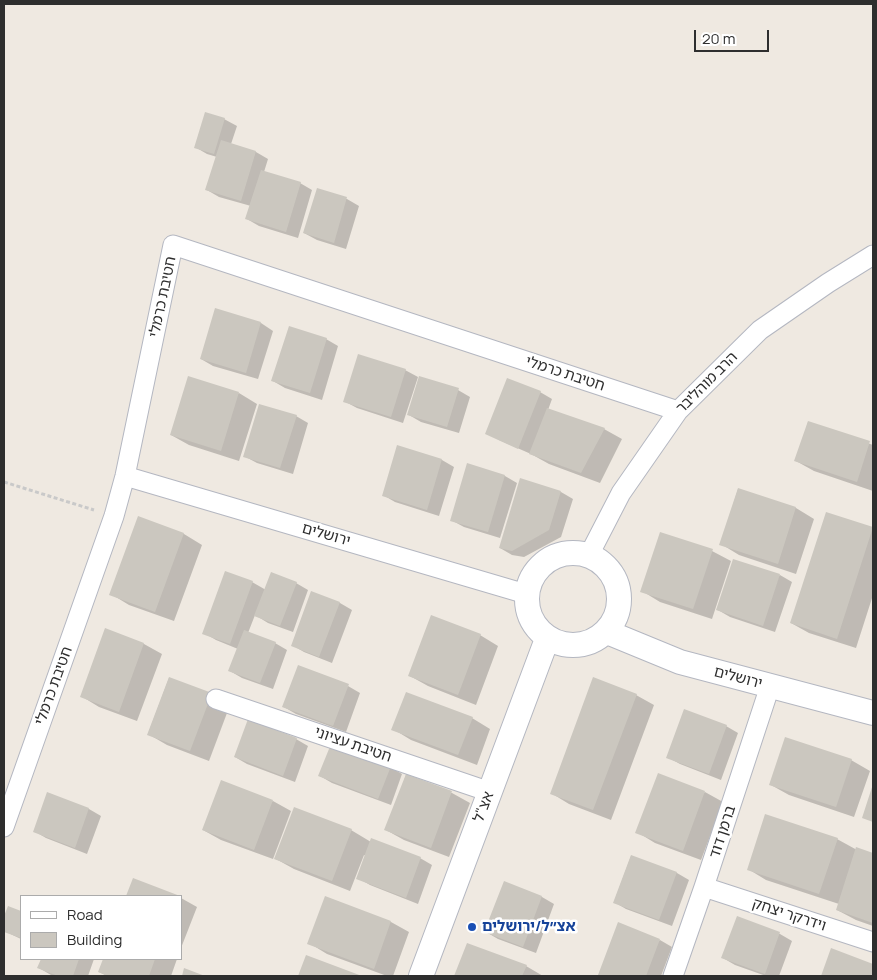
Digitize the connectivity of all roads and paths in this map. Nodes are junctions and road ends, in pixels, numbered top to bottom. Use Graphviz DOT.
graph roads {
  1 [pos="873,255"];
  2 [pos="678,411"];
  3 [pos="125,476"];
  4 [pos="4,482"];
  5 [pos="114,516"];
  6 [pos="589,555"];
  7 [pos="526,594"];
  8 [pos="607,632"];
  9 [pos="547,639"];
  10 [pos="770,686"];
  11 [pos="216,699"];
  12 [pos="873,713"];
  13 [pos="490,792"];
  14 [pos="4,827"];
  15 [pos="704,887"];
  16 [pos="873,942"];
  17 [pos="420,976"];
  18 [pos="673,976"];
  1 -- 2 [label="street, הרב מוהליבר"];
  2 -- 3 [label="street, חטיבת כרמלי"];
  2 -- 6 [label="street, הרב מוהליבר"];
  3 -- 5 [label="street, חטיבת כרמלי"];
  3 -- 7 [label="street, ירושלים"];
  4 -- 5 [label="path"];
  5 -- 14 [label="street, חטיבת כרמלי"];
  6 -- 7 [label="street"];
  6 -- 8 [label="street"];
  7 -- 9 [label="street"];
  8 -- 9 [label="street"];
  8 -- 10 [label="street, ירושלים"];
  9 -- 13 [label="street, אצ\"ל"];
  10 -- 12 [label="street, ירושלים"];
  10 -- 15 [label="street, ברמן דוד"];
  11 -- 13 [label="street, חטיבת עציוני"];
  13 -- 17 [label="street, אצ\"ל"];
  15 -- 16 [label="street, וידרקר יצחק"];
  15 -- 18 [label="street, ברמן דוד"];
}
